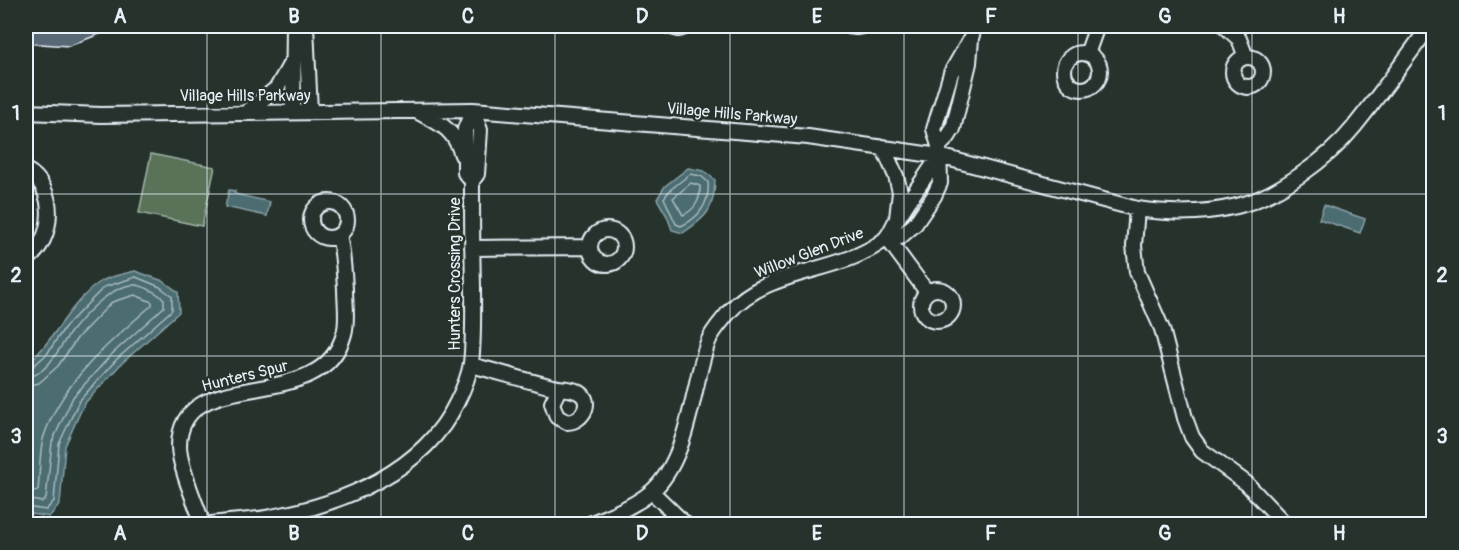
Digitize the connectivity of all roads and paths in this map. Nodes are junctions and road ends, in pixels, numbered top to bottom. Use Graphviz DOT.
graph roads {
  1 [pos="294,26"];
  2 [pos="306,26"];
  3 [pos="669,26"];
  4 [pos="688,26"];
  5 [pos="848,26"];
  6 [pos="862,26"];
  7 [pos="1097,26"];
  8 [pos="1225,26"];
  9 [pos="1430,26"];
  10 [pos="973,31"];
  11 [pos="1087,54"];
  12 [pos="1246,57"];
  13 [pos="292,62"];
  14 [pos="473,110"];
  15 [pos="416,111"];
  16 [pos="26,112"];
  17 [pos="247,112"];
  18 [pos="293,112"];
  19 [pos="310,112"];
  20 [pos="883,147"];
  21 [pos="939,151"];
  22 [pos="465,164"];
  23 [pos="26,170"];
  24 [pos="472,181"];
  25 [pos="1137,209"];
  26 [pos="897,220"];
  27 [pos="339,235"];
  28 [pos="887,238"];
  29 [pos="590,247"];
  30 [pos="472,248"];
  31 [pos="26,260"];
  32 [pos="927,291"];
  33 [pos="471,365"];
  34 [pos="564,389"];
  35 [pos="652,492"];
  36 [pos="203,525"];
  37 [pos="213,525"];
  38 [pos="590,525"];
  39 [pos="685,525"];
  40 [pos="1285,525"];
  1 -- 13 [label="street"];
  2 -- 19 [label="street"];
  3 -- 4 [label="street"];
  5 -- 6 [label="street"];
  7 -- 11 [label="street"];
  8 -- 12 [label="street"];
  9 -- 25 [label="street, Village Hills Parkway"];
  10 -- 21 [label="street"];
  13 -- 17 [label="street"];
  13 -- 18 [label="street"];
  14 -- 15 [label="street, Village Hills Parkway"];
  14 -- 20 [label="street, Village Hills Parkway"];
  14 -- 22 [label="street, Hunters Crossing Drive"];
  14 -- 24 [label="street, Hunters Crossing Drive"];
  15 -- 19 [label="street, Village Hills Parkway"];
  15 -- 22 [label="street, Hunters Crossing Drive"];
  16 -- 17 [label="street, Village Hills Parkway"];
  17 -- 18 [label="street, Village Hills Parkway"];
  18 -- 19 [label="street, Village Hills Parkway"];
  20 -- 21 [label="street, Village Hills Parkway"];
  20 -- 26 [label="street"];
  21 -- 25 [label="street, Village Hills Parkway"];
  21 -- 26 [label="street, Willow Glen Drive"];
  21 -- 28 [label="street, Willow Glen Drive"];
  22 -- 24 [label="street, Hunters Crossing Drive"];
  23 -- 31 [label="street"];
  24 -- 30 [label="street, Hunters Crossing Drive"];
  25 -- 40 [label="street"];
  26 -- 28 [label="street, Willow Glen Drive"];
  27 -- 36 [label="street, Hunters Spur"];
  28 -- 32 [label="street"];
  28 -- 35 [label="street, Willow Glen Drive"];
  29 -- 30 [label="street"];
  30 -- 33 [label="street, Hunters Crossing Drive"];
  33 -- 34 [label="street"];
  33 -- 37 [label="street, Hunters Crossing Drive"];
  35 -- 38 [label="street, Willow Glen Drive"];
  35 -- 39 [label="street"];
}
